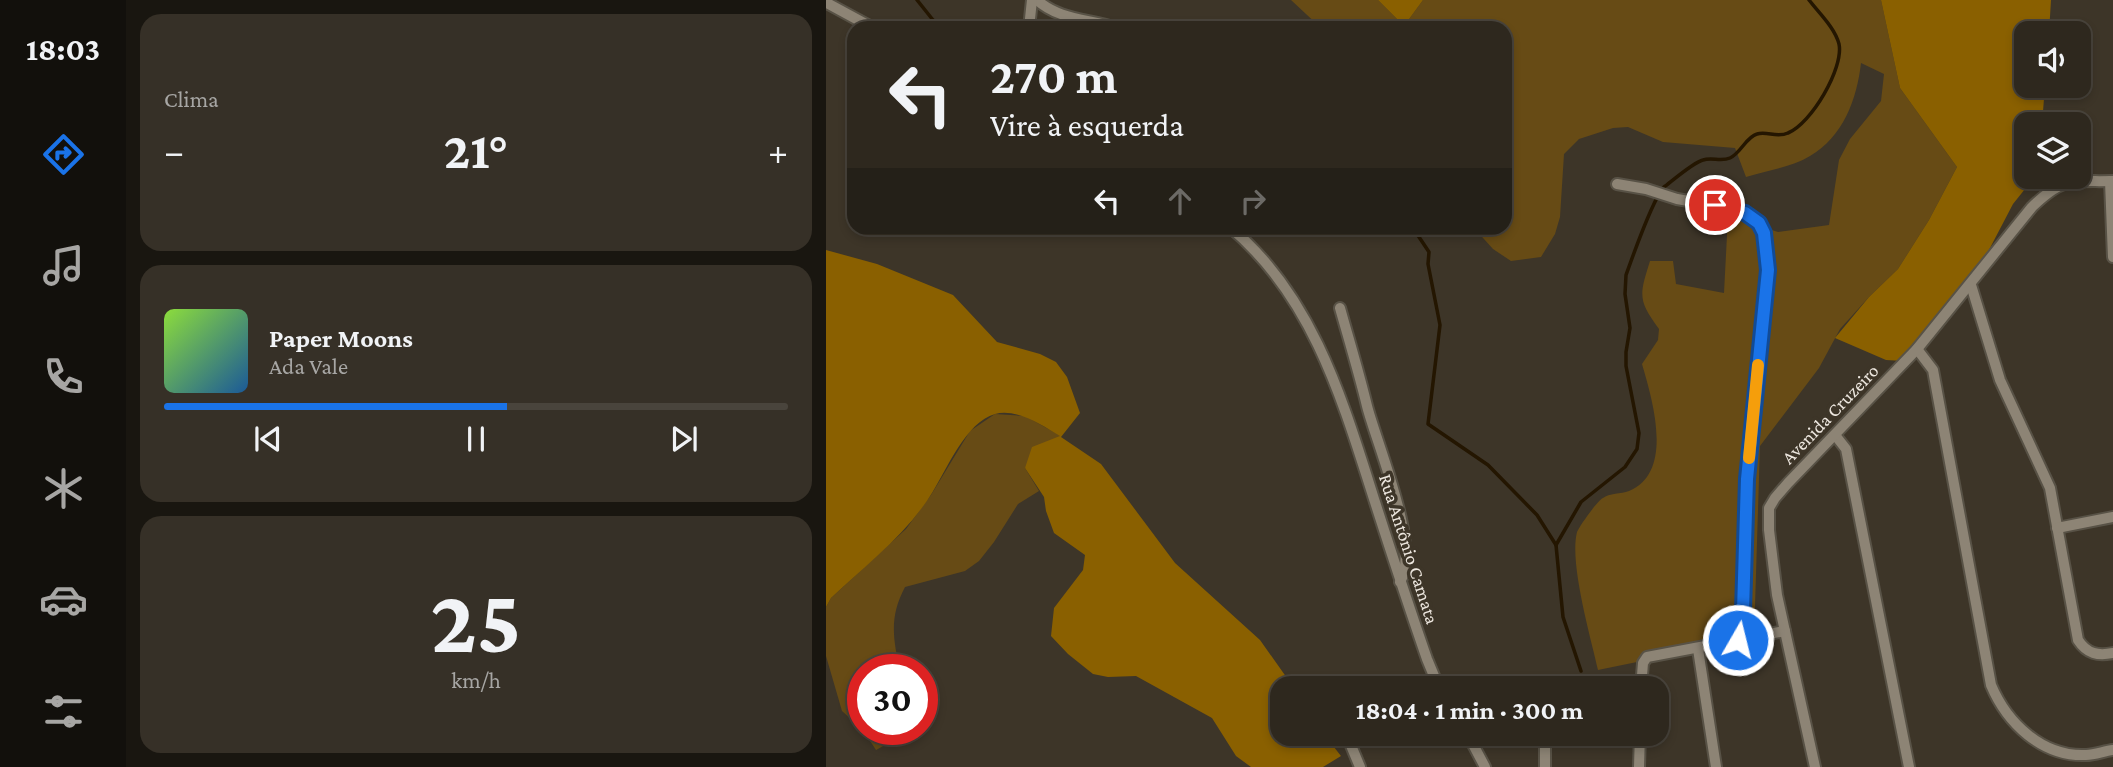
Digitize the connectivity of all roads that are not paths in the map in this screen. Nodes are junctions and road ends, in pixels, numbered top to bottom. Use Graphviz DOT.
graph roads {
  1 [pos="1034,0"];
  2 [pos="827,3"];
  3 [pos="860,21"];
  4 [pos="1030,21"];
  5 [pos="1087,21"];
  6 [pos="2111,181"];
  7 [pos="1617,184"];
  8 [pos="1238,235"];
  9 [pos="2113,257"];
  10 [pos="1971,285"];
  11 [pos="1340,308"];
  12 [pos="1917,349"];
  13 [pos="1835,435"];
  14 [pos="2113,517"];
  15 [pos="2057,528"];
  16 [pos="1401,582"];
  17 [pos="1785,631"];
  18 [pos="1738,640"];
  19 [pos="1698,649"];
  20 [pos="2113,653"];
  21 [pos="1434,676"];
  22 [pos="1642,676"];
  23 [pos="1351,746"];
  24 [pos="1474,746"];
  25 [pos="1545,746"];
  26 [pos="1640,746"];
  27 [pos="2113,750"];
  28 [pos="1360,767"];
  29 [pos="1485,767"];
  30 [pos="1545,767"];
  31 [pos="1639,767"];
  32 [pos="1716,767"];
  33 [pos="1815,767"];
  34 [pos="1909,767"];
  1 -- 4 [label="street"];
  1 -- 5 [label="street"];
  2 -- 3 [label="street"];
  6 -- 9 [label="street"];
  6 -- 10 [label="street, Avenida Cruzeiro"];
  7 -- 18 [label="street"];
  8 -- 16 [label="street, Rua Antônio Camata"];
  10 -- 12 [label="street, Avenida Cruzeiro"];
  10 -- 15 [label="street"];
  11 -- 16 [label="street"];
  12 -- 13 [label="street, Avenida Cruzeiro"];
  12 -- 27 [label="street"];
  13 -- 17 [label="street, Avenida Cruzeiro"];
  13 -- 34 [label="street"];
  14 -- 15 [label="street"];
  15 -- 20 [label="street"];
  16 -- 21 [label="street, Rua Antônio Camata"];
  17 -- 18 [label="street"];
  17 -- 33 [label="street, Avenida Cruzeiro"];
  18 -- 19 [label="street"];
  19 -- 22 [label="street"];
  19 -- 32 [label="street"];
  23 -- 28 [label="street"];
  24 -- 29 [label="street"];
  25 -- 30 [label="street"];
  26 -- 31 [label="street"];
}
